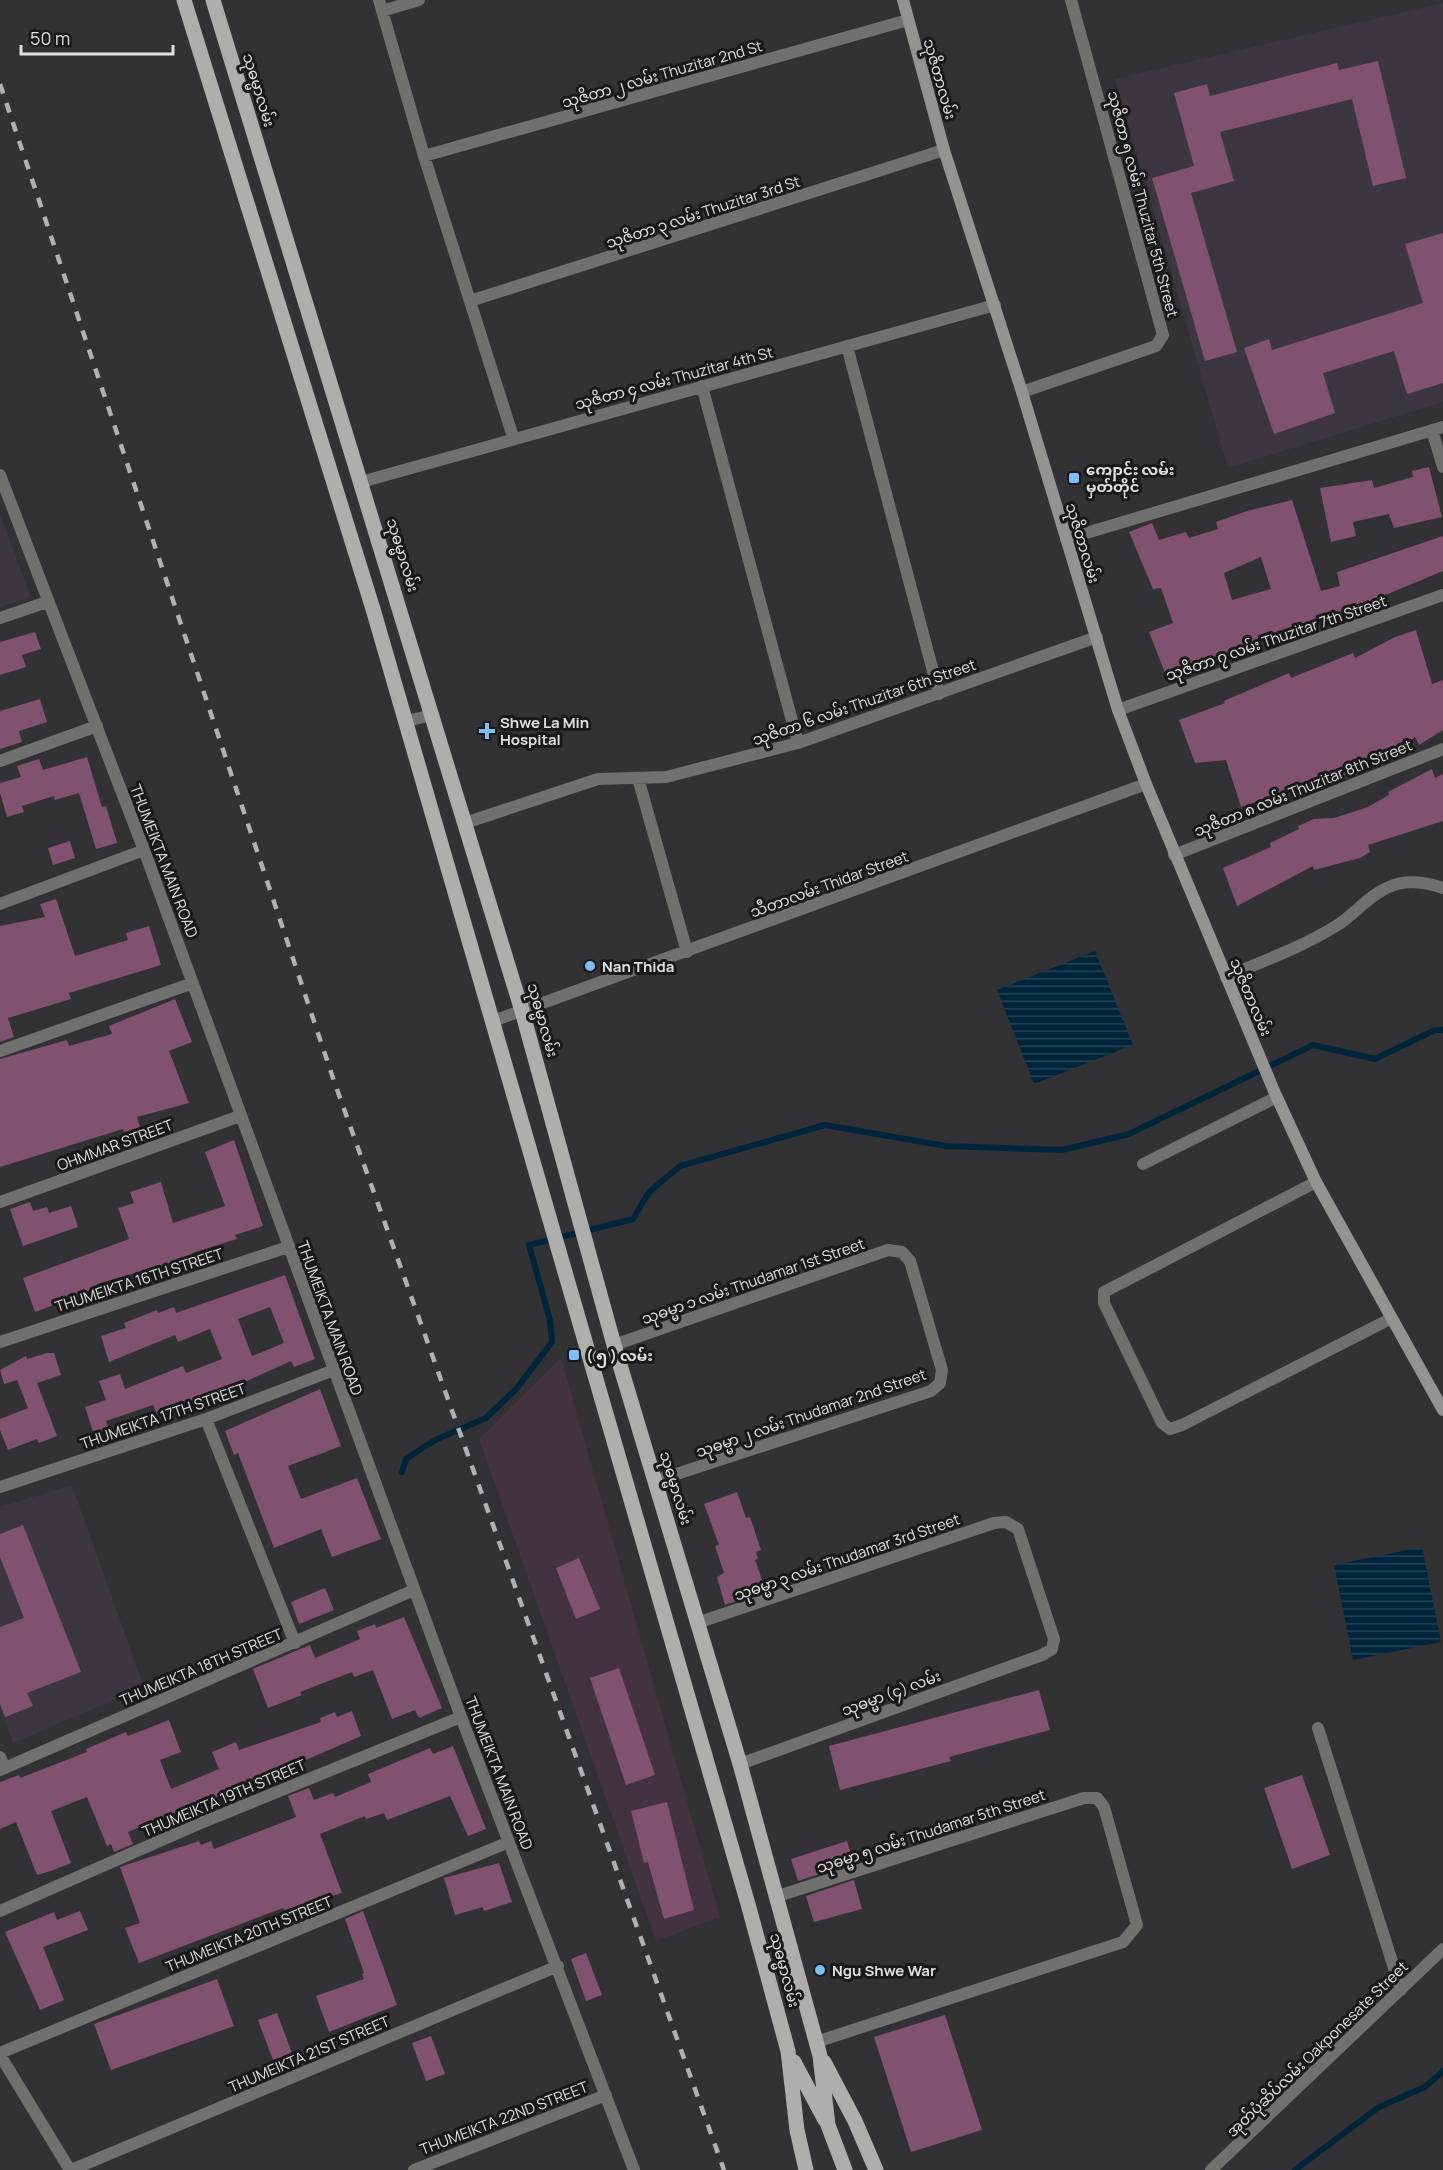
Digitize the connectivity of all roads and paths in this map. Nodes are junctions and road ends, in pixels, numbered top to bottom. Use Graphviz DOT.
graph roads {
  1 [pos="184,0"];
  2 [pos="213,0"];
  3 [pos="419,0"];
  4 [pos="903,0"];
  5 [pos="1071,0"];
  6 [pos="380,5"];
  7 [pos="908,20"];
  8 [pos="944,150"];
  9 [pos="424,156"];
  10 [pos="470,301"];
  11 [pos="995,305"];
  12 [pos="847,346"];
  13 [pos="702,386"];
  14 [pos="1022,392"];
  15 [pos="1438,429"];
  16 [pos="513,437"];
  17 [pos="1443,467"];
  18 [pos="0,475"];
  19 [pos="361,482"];
  20 [pos="1066,539"];
  21 [pos="1443,595"];
  22 [pos="47,602"];
  23 [pos="0,618"];
  24 [pos="1097,637"];
  25 [pos="939,694"];
  26 [pos="1118,710"];
  27 [pos="433,715"];
  28 [pos="406,722"];
  29 [pos="97,726"];
  30 [pos="798,743"];
  31 [pos="1443,749"];
  32 [pos="0,761"];
  33 [pos="638,778"];
  34 [pos="1146,784"];
  35 [pos="465,823"];
  36 [pos="144,850"];
  37 [pos="1174,855"];
  38 [pos="1443,888"];
  39 [pos="0,904"];
  40 [pos="687,952"];
  41 [pos="1226,977"];
  42 [pos="193,983"];
  43 [pos="522,1011"];
  44 [pos="493,1021"];
  45 [pos="0,1051"];
  46 [pos="1275,1094"];
  47 [pos="240,1116"];
  48 [pos="1143,1164"];
  49 [pos="1316,1182"];
  50 [pos="0,1202"];
  51 [pos="288,1247"];
  52 [pos="1390,1319"];
  53 [pos="0,1342"];
  54 [pos="614,1346"];
  55 [pos="334,1370"];
  56 [pos="940,1383"];
  57 [pos="1443,1410"];
  58 [pos="206,1419"];
  59 [pos="655,1481"];
  60 [pos="0,1487"];
  61 [pos="414,1590"];
  62 [pos="697,1623"];
  63 [pos="295,1643"];
  64 [pos="1052,1649"];
  65 [pos="461,1717"];
  66 [pos="1318,1728"];
  67 [pos="740,1764"];
  68 [pos="2,1765"];
  69 [pos="509,1842"];
  70 [pos="776,1897"];
  71 [pos="0,1911"];
  72 [pos="1443,1949"];
  73 [pos="558,1966"];
  74 [pos="1401,1990"];
  75 [pos="818,2049"];
  76 [pos="788,2051"];
  77 [pos="0,2054"];
  78 [pos="606,2095"];
  79 [pos="828,2125"];
  80 [pos="71,2170"];
  81 [pos="414,2170"];
  82 [pos="634,2170"];
  83 [pos="806,2170"];
  84 [pos="845,2170"];
  85 [pos="876,2170"];
  86 [pos="1211,2170"];
  1 -- 28 [label="main road, သုဓမ္မာလမ်း"];
  2 -- 19 [label="main road, သုဓမ္မာလမ်း"];
  3 -- 6 [label="street"];
  4 -- 7 [label="main road, သုဇိတာလမ်း"];
  5 -- 14 [label="street, သုဇိတာ ၅ လမ်း Thuzitar 5th Street"];
  6 -- 9 [label="street"];
  7 -- 8 [label="main road, သုဇိတာလမ်း"];
  7 -- 9 [label="street, သုဇိတာ ၂ လမ်း Thuzitar 2nd St"];
  8 -- 10 [label="street, သုဇိတာ ၃ လမ်း Thuzitar 3rd St"];
  8 -- 11 [label="main road, သုဇိတာလမ်း"];
  9 -- 10 [label="street"];
  10 -- 16 [label="street"];
  11 -- 12 [label="street, သုဇိတာ ၄ လမ်း Thuzitar 4th St"];
  11 -- 14 [label="main road, သုဇိတာလမ်း"];
  12 -- 13 [label="street, သုဇိတာ ၄ လမ်း Thuzitar 4th St"];
  12 -- 25 [label="street"];
  13 -- 16 [label="street, သုဇိတာ ၄ လမ်း Thuzitar 4th St"];
  13 -- 30 [label="street"];
  14 -- 20 [label="main road, သုဇိတာလမ်း"];
  15 -- 17 [label="street"];
  15 -- 20 [label="street"];
  16 -- 19 [label="street, သုဇိတာ ၄ လမ်း Thuzitar 4th St"];
  18 -- 22 [label="street, THUMEIKTA MAIN ROAD"];
  19 -- 27 [label="main road, သုဓမ္မာလမ်း"];
  20 -- 24 [label="main road, သုဇိတာလမ်း"];
  21 -- 26 [label="street, သုဇိတာ ၇ လမ်း Thuzitar 7th Street"];
  22 -- 23 [label="street"];
  22 -- 29 [label="street, THUMEIKTA MAIN ROAD"];
  24 -- 25 [label="street, သုဇိတာ ၆ လမ်း Thuzitar 6th Street"];
  24 -- 26 [label="main road, သုဇိတာလမ်း"];
  25 -- 30 [label="street, သုဇိတာ ၆ လမ်း Thuzitar 6th Street"];
  26 -- 34 [label="main road, သုဇိတာလမ်း"];
  27 -- 28 [label="street"];
  27 -- 35 [label="main road, သုဓမ္မာလမ်း"];
  28 -- 44 [label="main road, သုဓမ္မာလမ်း"];
  29 -- 32 [label="street"];
  29 -- 36 [label="street, THUMEIKTA MAIN ROAD"];
  30 -- 33 [label="street, သုဇိတာ ၆ လမ်း Thuzitar 6th Street"];
  31 -- 37 [label="street, သုဇိတာ ၈ လမ်း Thuzitar 8th Street"];
  33 -- 35 [label="street, သုဇိတာ ၆ လမ်း Thuzitar 6th Street"];
  33 -- 40 [label="street"];
  34 -- 37 [label="main road, သုဇိတာလမ်း"];
  34 -- 40 [label="street, သီတာလမ်း Thidar Street"];
  35 -- 43 [label="main road, သုဓမ္မာလမ်း"];
  36 -- 39 [label="street"];
  36 -- 42 [label="street, THUMEIKTA MAIN ROAD"];
  37 -- 41 [label="main road, သုဇိတာလမ်း"];
  38 -- 41 [label="street"];
  40 -- 43 [label="street, သီတာလမ်း Thidar Street"];
  41 -- 46 [label="main road, သုဇိတာလမ်း"];
  42 -- 45 [label="street"];
  42 -- 47 [label="street, THUMEIKTA MAIN ROAD"];
  43 -- 44 [label="street, သီတာလမ်း Thidar Street"];
  43 -- 54 [label="main road, သုဓမ္မာလမ်း"];
  44 -- 76 [label="main road, သုဓမ္မာလမ်း"];
  46 -- 48 [label="street"];
  46 -- 49 [label="main road"];
  47 -- 50 [label="street, OHMMAR STREET"];
  47 -- 51 [label="street, THUMEIKTA MAIN ROAD"];
  49 -- 52 [label="main road"];
  49 -- 52 [label="street"];
  51 -- 53 [label="street, THUMEIKTA 16TH STREET"];
  51 -- 55 [label="street, THUMEIKTA MAIN ROAD"];
  52 -- 57 [label="main road"];
  54 -- 56 [label="street, သုဓမ္မာ ၁ လမ်း Thudamar 1st Street"];
  54 -- 59 [label="main road, သုဓမ္မာလမ်း"];
  55 -- 58 [label="street, THUMEIKTA 17TH STREET"];
  55 -- 61 [label="street, THUMEIKTA MAIN ROAD"];
  56 -- 59 [label="street, သုဓမ္မာ ၂ လမ်း Thudamar 2nd Street"];
  58 -- 60 [label="street, THUMEIKTA 17TH STREET"];
  58 -- 63 [label="street"];
  59 -- 62 [label="main road, သုဓမ္မာလမ်း"];
  61 -- 63 [label="street, THUMEIKTA 18TH STREET"];
  61 -- 65 [label="street, THUMEIKTA MAIN ROAD"];
  62 -- 64 [label="street, သုဓမ္မာ ၃ လမ်း Thudamar 3rd Street"];
  62 -- 67 [label="main road, သုဓမ္မာလမ်း"];
  63 -- 68 [label="street, THUMEIKTA 18TH STREET"];
  64 -- 67 [label="street, သုဓမ္မာ (၄) လမ်း"];
  65 -- 69 [label="street, THUMEIKTA MAIN ROAD"];
  65 -- 71 [label="street, THUMEIKTA 19TH STREET"];
  66 -- 74 [label="street"];
  67 -- 70 [label="main road, သုဓမ္မာလမ်း"];
  69 -- 73 [label="street, THUMEIKTA MAIN ROAD"];
  69 -- 77 [label="street, THUMEIKTA 20TH STREET"];
  70 -- 75 [label="main road, သုဓမ္မာလမ်း"];
  70 -- 75 [label="street, သုဓမ္မာ ၅ လမ်း Thudamar 5th Street"];
  72 -- 74 [label="street, အုတ်ပုံဆိပ်လမ်း Oakponesate Street"];
  73 -- 78 [label="street, THUMEIKTA MAIN ROAD"];
  73 -- 80 [label="street, THUMEIKTA 21ST STREET"];
  74 -- 86 [label="street, အုတ်ပုံဆိပ်လမ်း Oakponesate Street"];
  75 -- 79 [label="main road, သုဓမ္မာလမ်း"];
  75 -- 85 [label="main road, သုဓမ္မာလမ်း"];
  76 -- 79 [label="main road, သုဓမ္မာလမ်း"];
  76 -- 83 [label="main road, သုဓမ္မာလမ်း"];
  77 -- 80 [label="street"];
  78 -- 81 [label="street, THUMEIKTA 22ND STREET"];
  78 -- 82 [label="street, THUMEIKTA MAIN ROAD"];
  79 -- 84 [label="main road"];
}
